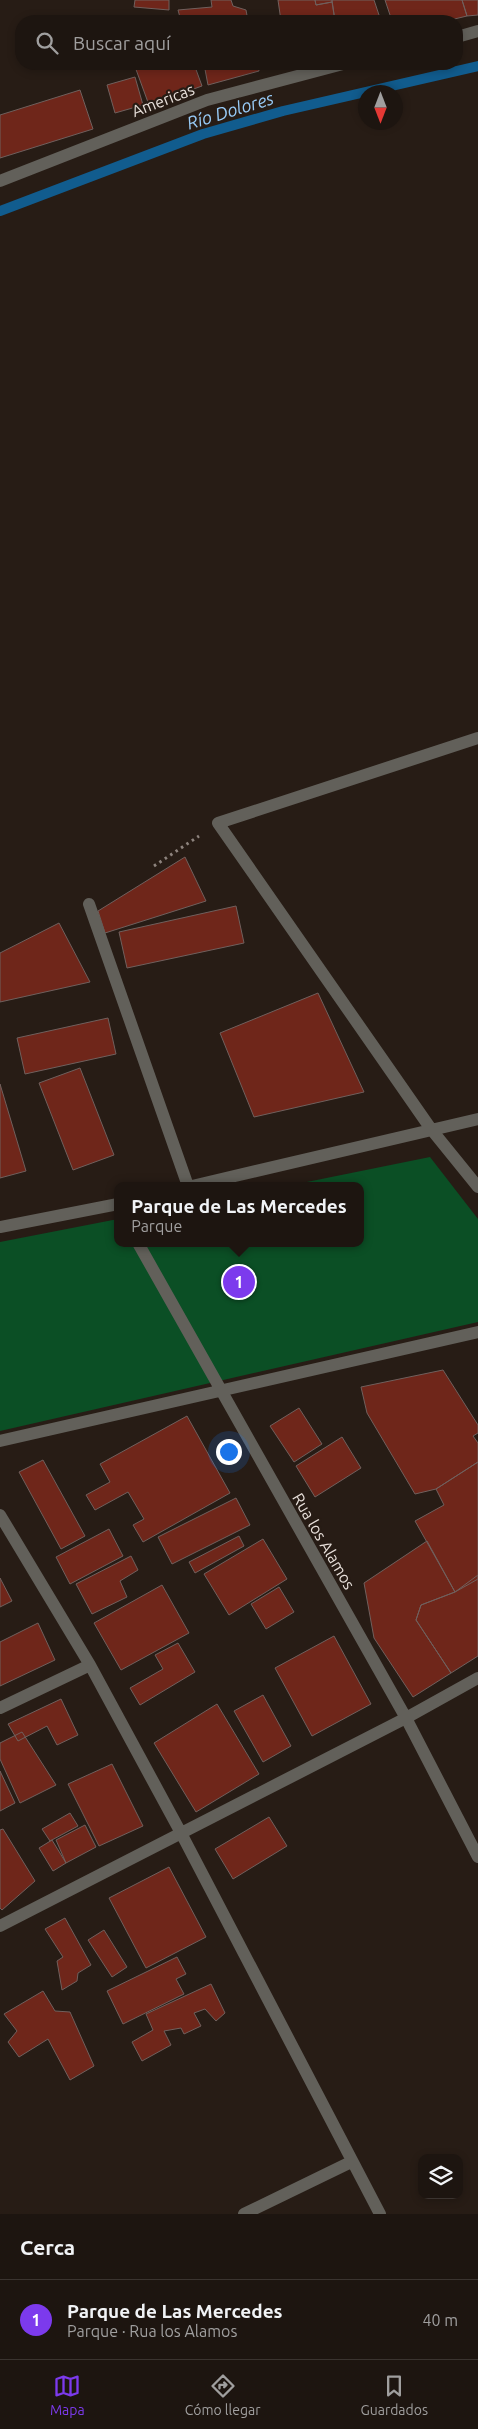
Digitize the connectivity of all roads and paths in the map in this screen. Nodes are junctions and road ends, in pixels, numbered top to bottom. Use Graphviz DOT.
graph roads {
  1 [pos="478,32"];
  2 [pos="463,36"];
  3 [pos="320,70"];
  4 [pos="0,181"];
  5 [pos="478,738"];
  6 [pos="218,824"];
  7 [pos="154,866"];
  8 [pos="89,904"];
  9 [pos="478,1119"];
  10 [pos="431,1129"];
  11 [pos="187,1182"];
  12 [pos="209,1182"];
  13 [pos="478,1187"];
  14 [pos="114,1206"];
  15 [pos="0,1227"];
  16 [pos="140,1247"];
  17 [pos="478,1332"];
  18 [pos="220,1391"];
  19 [pos="0,1442"];
  20 [pos="0,1515"];
  21 [pos="90,1664"];
  22 [pos="478,1678"];
  23 [pos="0,1708"];
  24 [pos="406,1718"];
  25 [pos="181,1833"];
  26 [pos="478,1857"];
  27 [pos="0,1926"];
  28 [pos="351,2162"];
  29 [pos="244,2214"];
  30 [pos="380,2214"];
  1 -- 2 [label="street"];
  3 -- 4 [label="street, Americas"];
  5 -- 6 [label="street"];
  6 -- 7 [label="path"];
  6 -- 10 [label="street"];
  8 -- 11 [label="street"];
  9 -- 10 [label="street"];
  10 -- 12 [label="street"];
  10 -- 13 [label="street"];
  14 -- 15 [label="street"];
  16 -- 18 [label="street, Rua los Alamos"];
  17 -- 18 [label="street"];
  18 -- 19 [label="street"];
  18 -- 24 [label="street, Rua los Alamos"];
  20 -- 21 [label="street"];
  21 -- 23 [label="street"];
  21 -- 25 [label="street"];
  22 -- 24 [label="street"];
  24 -- 25 [label="street"];
  24 -- 26 [label="street, Rua los Alamos"];
  25 -- 27 [label="street"];
  25 -- 28 [label="street"];
  28 -- 29 [label="street"];
  28 -- 30 [label="street"];
}
